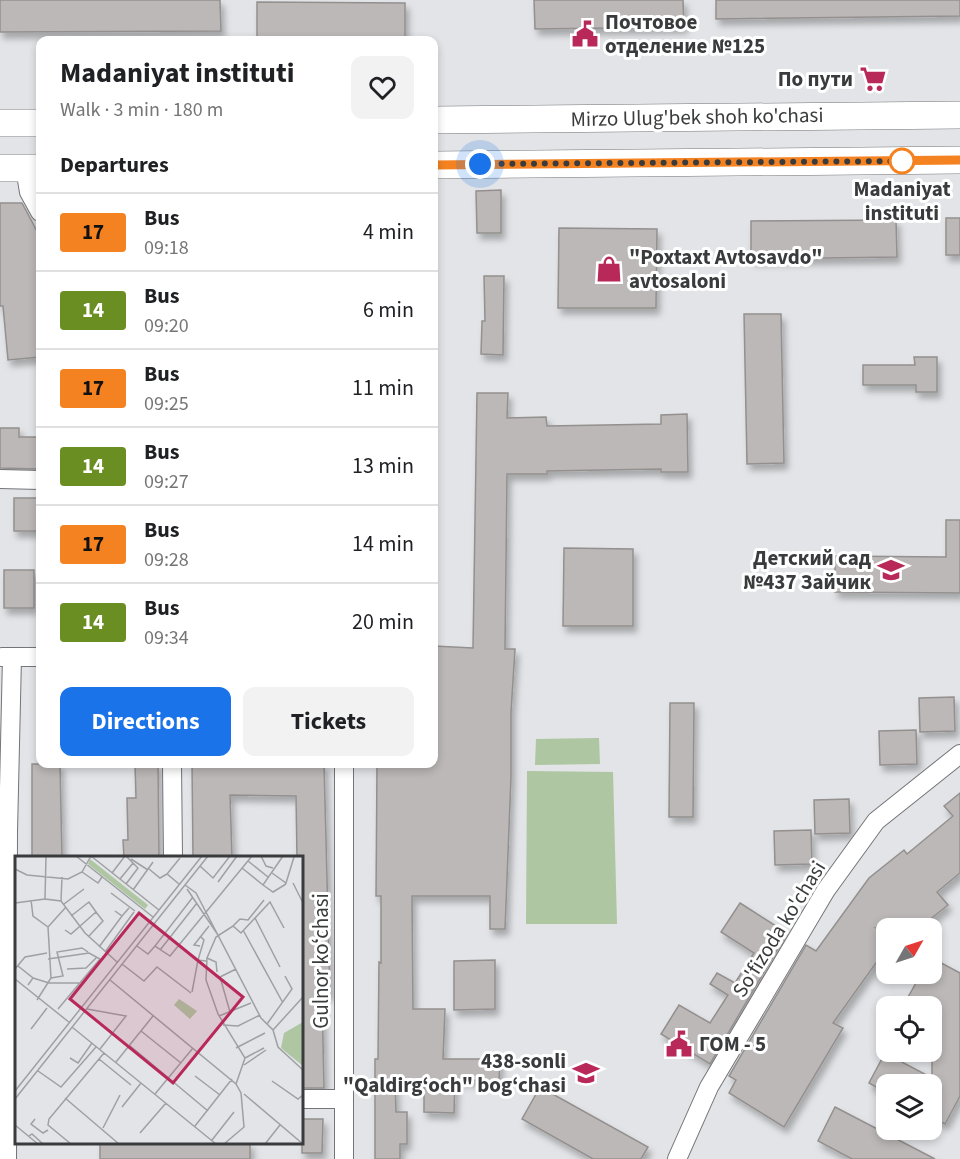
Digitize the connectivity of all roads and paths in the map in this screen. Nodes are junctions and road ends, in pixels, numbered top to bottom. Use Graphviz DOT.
graph roads {
  1 [pos="960,116"];
  2 [pos="438,120"];
  3 [pos="0,123"];
  4 [pos="36,123"];
  5 [pos="960,160"];
  6 [pos="438,165"];
  7 [pos="22,168"];
  8 [pos="36,205"];
  9 [pos="0,479"];
  10 [pos="36,480"];
  11 [pos="6,657"];
  12 [pos="36,657"];
  13 [pos="960,754"];
  14 [pos="172,768"];
  15 [pos="344,768"];
  16 [pos="173,856"];
  17 [pos="8,1097"];
  18 [pos="303,1099"];
  19 [pos="344,1099"];
  20 [pos="7,1159"];
  21 [pos="344,1159"];
  22 [pos="677,1159"];
  1 -- 2 [label="main road, Mirzo Ulug'bek shoh ko'chasi"];
  3 -- 4 [label="main road"];
  5 -- 6 [label="main road"];
  7 -- 8 [label="street"];
  9 -- 10 [label="street"];
  11 -- 12 [label="street"];
  11 -- 17 [label="street"];
  13 -- 22 [label="street, So'fizoda ko'chasi"];
  14 -- 16 [label="street"];
  15 -- 19 [label="street, Gulnor koʻchasi"];
  17 -- 20 [label="street"];
  18 -- 19 [label="street"];
  19 -- 21 [label="street, Gulnor koʻchasi"];
}
